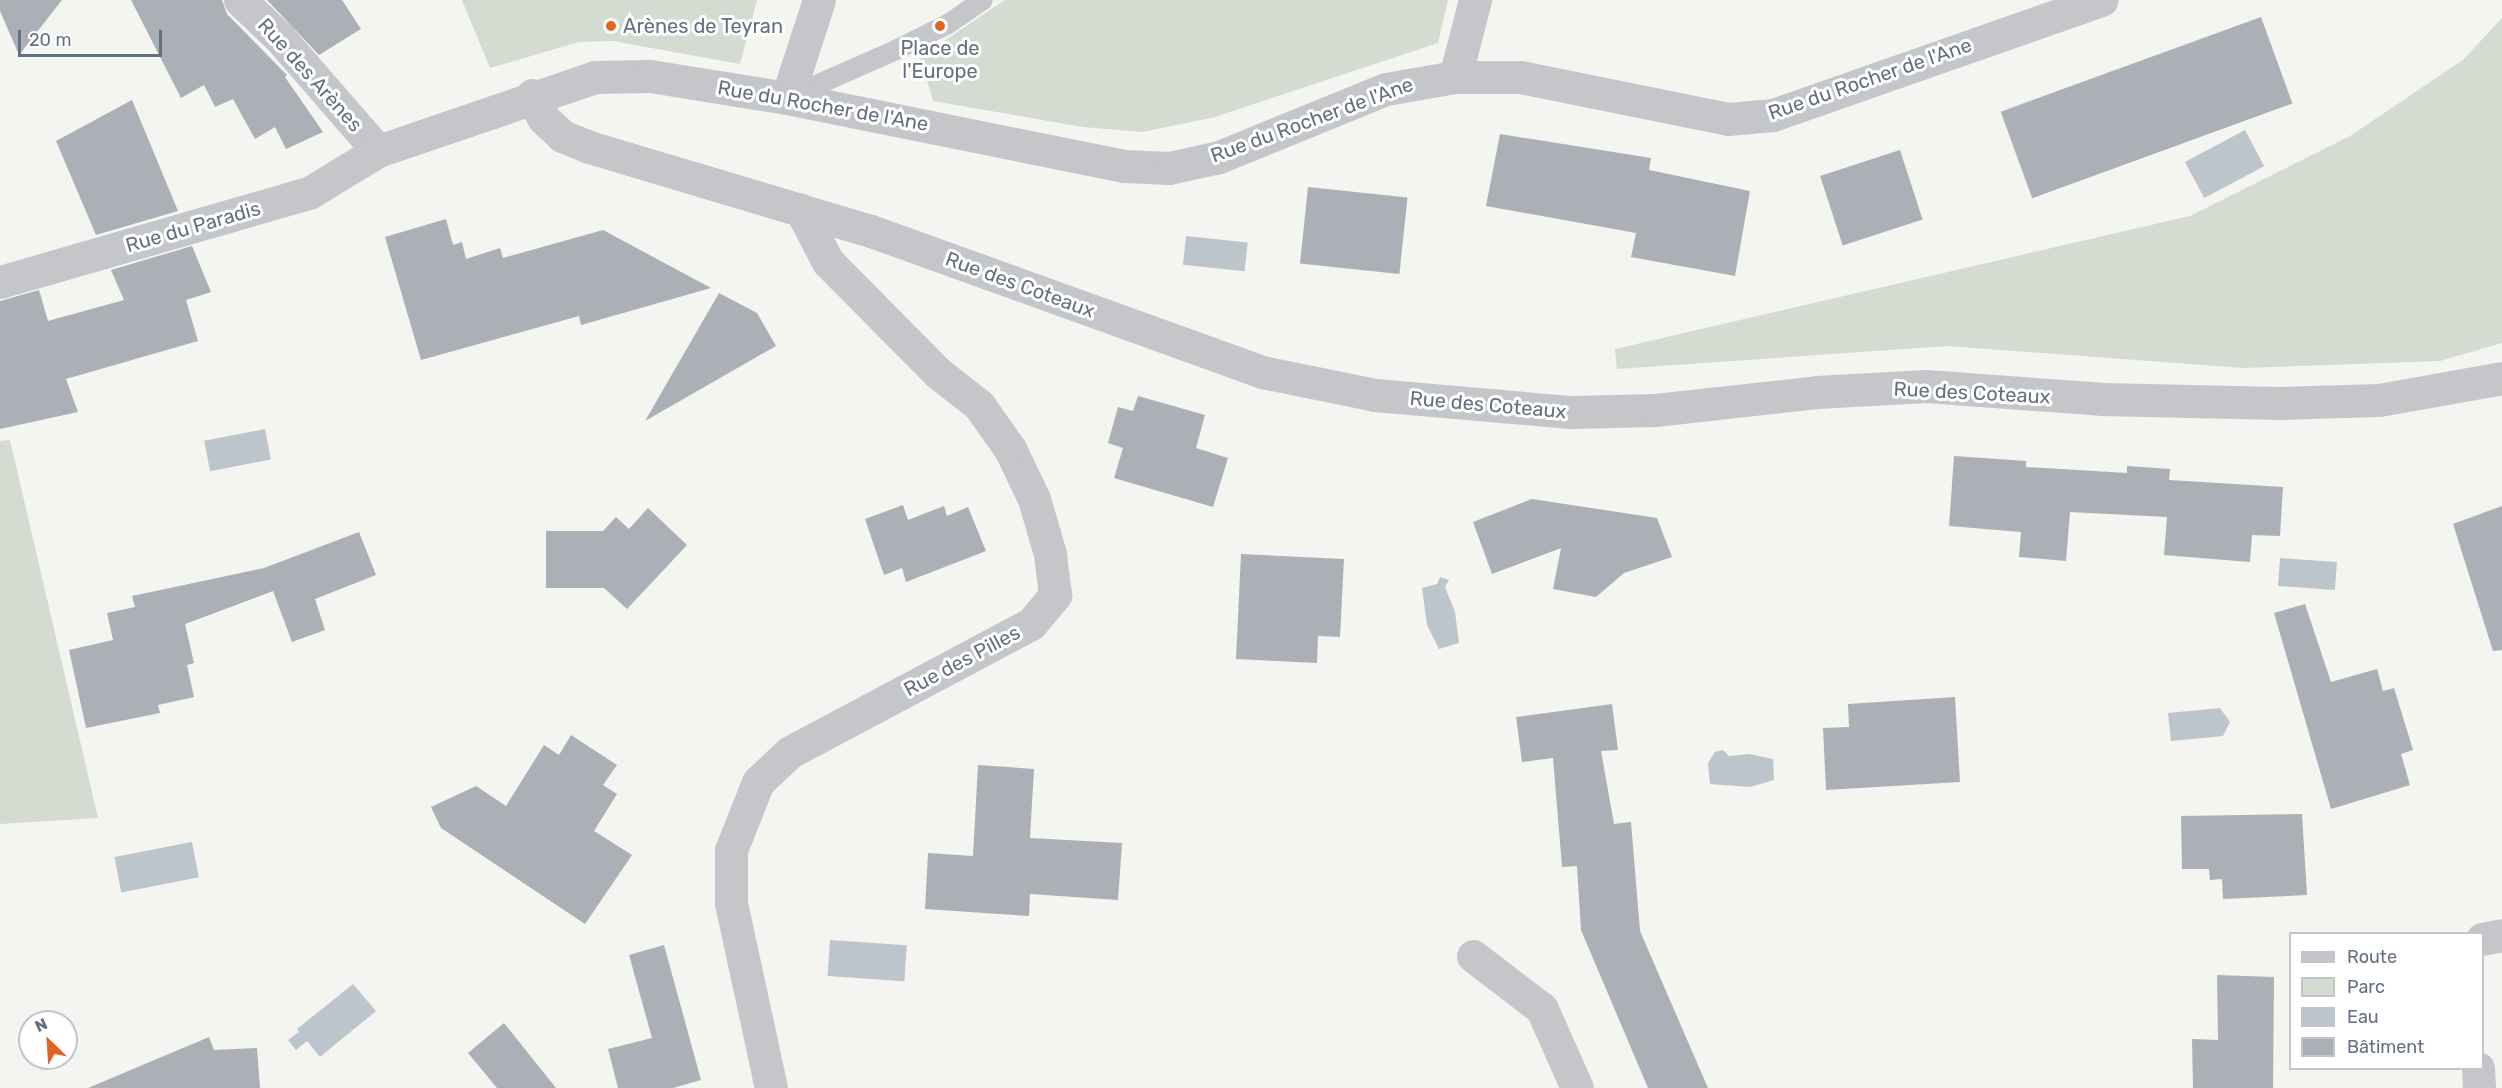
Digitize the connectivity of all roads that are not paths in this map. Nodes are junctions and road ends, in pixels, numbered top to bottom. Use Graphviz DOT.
graph roads {
  1 [pos="240,0"];
  2 [pos="819,0"];
  3 [pos="983,0"];
  4 [pos="1475,0"];
  5 [pos="2101,0"];
  6 [pos="1455,77"];
  7 [pos="532,95"];
  8 [pos="787,98"];
  9 [pos="378,152"];
  10 [pos="801,210"];
  11 [pos="0,282"];
  12 [pos="2502,378"];
  13 [pos="2502,935"];
  14 [pos="2484,939"];
  15 [pos="1473,956"];
  16 [pos="2478,1070"];
  17 [pos="771,1088"];
  18 [pos="1577,1088"];
  19 [pos="2479,1088"];
  1 -- 9 [label="street, Rue des Arènes"];
  2 -- 8 [label="street"];
  3 -- 8 [label="lane"];
  4 -- 6 [label="street"];
  5 -- 6 [label="street, Rue du Rocher de l'Ane"];
  6 -- 8 [label="street, Rue du Rocher de l'Ane"];
  7 -- 8 [label="street, Rue du Rocher de l'Ane"];
  7 -- 9 [label="street, Rue du Rocher de l'Ane"];
  7 -- 10 [label="street, Rue des Coteaux"];
  9 -- 11 [label="street, Rue du Paradis"];
  10 -- 12 [label="street, Rue des Coteaux"];
  10 -- 17 [label="street, Rue des Pilles"];
  13 -- 14 [label="street"];
  15 -- 18 [label="street"];
  16 -- 19 [label="street"];
}
